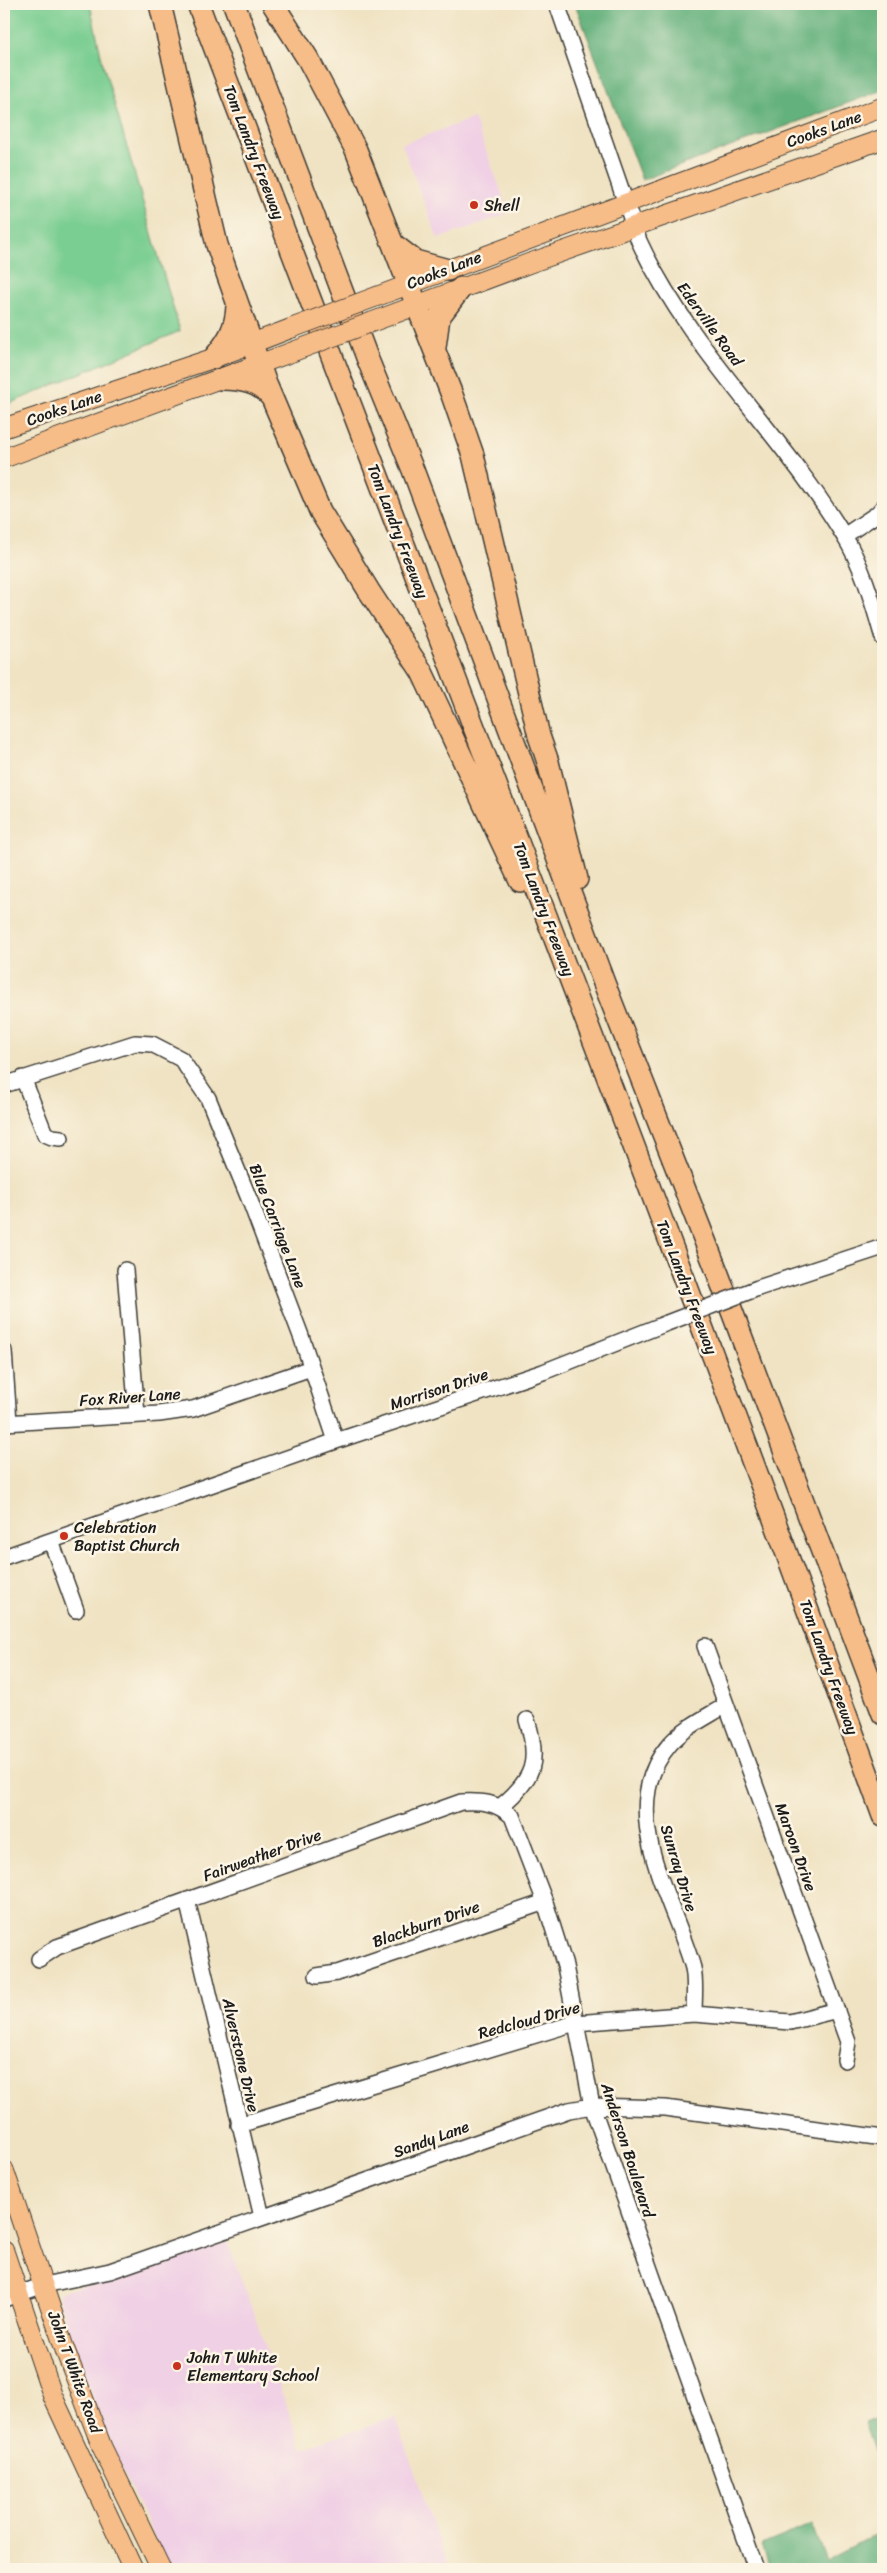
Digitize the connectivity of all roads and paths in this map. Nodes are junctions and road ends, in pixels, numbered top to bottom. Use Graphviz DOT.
graph roads {
  1 [pos="160,4"];
  2 [pos="198,4"];
  3 [pos="234,4"];
  4 [pos="273,4"];
  5 [pos="557,4"];
  6 [pos="883,107"];
  7 [pos="883,139"];
  8 [pos="789,142"];
  9 [pos="799,170"];
  10 [pos="625,203"];
  11 [pos="634,227"];
  12 [pos="393,243"];
  13 [pos="448,270"];
  14 [pos="409,284"];
  15 [pos="461,288"];
  16 [pos="417,305"];
  17 [pos="237,306"];
  18 [pos="251,343"];
  19 [pos="434,350"];
  20 [pos="214,358"];
  21 [pos="259,365"];
  22 [pos="221,379"];
  23 [pos="104,394"];
  24 [pos="273,399"];
  25 [pos="4,428"];
  26 [pos="71,433"];
  27 [pos="4,458"];
  28 [pos="883,507"];
  29 [pos="844,536"];
  30 [pos="883,638"];
  31 [pos="604,983"];
  32 [pos="578,996"];
  33 [pos="24,1078"];
  34 [pos="4,1085"];
  35 [pos="61,1138"];
  36 [pos="883,1247"];
  37 [pos="125,1270"];
  38 [pos="4,1351"];
  39 [pos="311,1368"];
  40 [pos="137,1415"];
  41 [pos="7,1423"];
  42 [pos="336,1441"];
  43 [pos="51,1541"];
  44 [pos="4,1557"];
  45 [pos="76,1610"];
  46 [pos="705,1646"];
  47 [pos="726,1706"];
  48 [pos="883,1714"];
  49 [pos="527,1720"];
  50 [pos="501,1806"];
  51 [pos="883,1816"];
  52 [pos="187,1900"];
  53 [pos="545,1902"];
  54 [pos="39,1959"];
  55 [pos="317,1976"];
  56 [pos="837,2010"];
  57 [pos="694,2014"];
  58 [pos="575,2023"];
  59 [pos="845,2060"];
  60 [pos="592,2106"];
  61 [pos="239,2125"];
  62 [pos="883,2138"];
  63 [pos="4,2170"];
  64 [pos="262,2217"];
  65 [pos="4,2251"];
  66 [pos="44,2285"];
  67 [pos="11,2296"];
  68 [pos="116,2478"];
  69 [pos="94,2487"];
  70 [pos="133,2569"];
  71 [pos="161,2569"];
  72 [pos="756,2569"];
  1 -- 17 [label="highway"];
  2 -- 32 [label="highway, Tom Landry Freeway"];
  3 -- 31 [label="highway, Tom Landry Freeway"];
  4 -- 12 [label="highway"];
  5 -- 10 [label="street, Ederville Road"];
  6 -- 8 [label="main road, Cooks Lane"];
  7 -- 9 [label="main road, Cooks Lane"];
  8 -- 9 [label="main road"];
  8 -- 10 [label="main road, Cooks Lane"];
  9 -- 11 [label="main road, Cooks Lane"];
  10 -- 11 [label="street, Ederville Road"];
  10 -- 13 [label="main road, Cooks Lane"];
  11 -- 15 [label="main road, Cooks Lane"];
  11 -- 29 [label="street, Ederville Road"];
  12 -- 13 [label="highway"];
  12 -- 14 [label="highway"];
  13 -- 14 [label="main road, Cooks Lane"];
  14 -- 16 [label="highway"];
  14 -- 18 [label="main road, Cooks Lane, bridge"];
  15 -- 16 [label="main road, Cooks Lane"];
  15 -- 19 [label="highway"];
  16 -- 19 [label="highway"];
  16 -- 21 [label="main road, Cooks Lane, bridge"];
  17 -- 18 [label="highway"];
  17 -- 20 [label="highway"];
  18 -- 20 [label="main road, Cooks Lane"];
  18 -- 21 [label="highway"];
  19 -- 31 [label="highway"];
  20 -- 23 [label="main road, Cooks Lane"];
  21 -- 22 [label="main road, Cooks Lane"];
  21 -- 24 [label="highway"];
  22 -- 24 [label="highway"];
  22 -- 26 [label="main road, Cooks Lane"];
  23 -- 25 [label="main road, Cooks Lane"];
  23 -- 26 [label="main road"];
  24 -- 32 [label="highway"];
  26 -- 27 [label="main road, Cooks Lane"];
  28 -- 29 [label="street"];
  29 -- 30 [label="street, Ederville Road"];
  31 -- 48 [label="highway, Tom Landry Freeway"];
  32 -- 51 [label="highway, Tom Landry Freeway"];
  33 -- 34 [label="street"];
  33 -- 35 [label="street"];
  33 -- 39 [label="street, Blue Carriage Lane"];
  36 -- 42 [label="street, Morrison Drive, bridge"];
  37 -- 40 [label="street"];
  38 -- 41 [label="street"];
  39 -- 40 [label="street, Fox River Lane"];
  39 -- 42 [label="street, Blue Carriage Lane"];
  40 -- 41 [label="street, Fox River Lane"];
  42 -- 43 [label="street, Morrison Drive"];
  43 -- 44 [label="street, Morrison Drive"];
  43 -- 45 [label="street"];
  46 -- 47 [label="street, Maroon Drive"];
  47 -- 56 [label="street, Maroon Drive"];
  47 -- 57 [label="street, Sunray Drive"];
  49 -- 50 [label="street"];
  50 -- 52 [label="street, Fairweather Drive"];
  50 -- 53 [label="street, Anderson Boulevard"];
  52 -- 54 [label="street, Fairweather Drive"];
  52 -- 61 [label="street, Alverstone Drive"];
  53 -- 55 [label="street, Blackburn Drive"];
  53 -- 58 [label="street, Anderson Boulevard"];
  56 -- 57 [label="street, Redcloud Drive"];
  56 -- 59 [label="street, Maroon Drive"];
  57 -- 58 [label="street, Redcloud Drive"];
  58 -- 60 [label="street, Anderson Boulevard"];
  58 -- 61 [label="street, Redcloud Drive"];
  60 -- 62 [label="street, Sandy Lane"];
  60 -- 64 [label="street, Sandy Lane"];
  60 -- 72 [label="street, Anderson Boulevard"];
  61 -- 64 [label="street, Alverstone Drive"];
  63 -- 66 [label="main road, John T White Road"];
  64 -- 66 [label="street, Sandy Lane"];
  65 -- 67 [label="main road, John T White Road"];
  66 -- 67 [label="street, Sandy Lane"];
  66 -- 68 [label="main road, John T White Road"];
  67 -- 69 [label="main road, John T White Road"];
  68 -- 69 [label="main road"];
  68 -- 71 [label="main road, John T White Road"];
  69 -- 70 [label="main road, John T White Road"];
}
